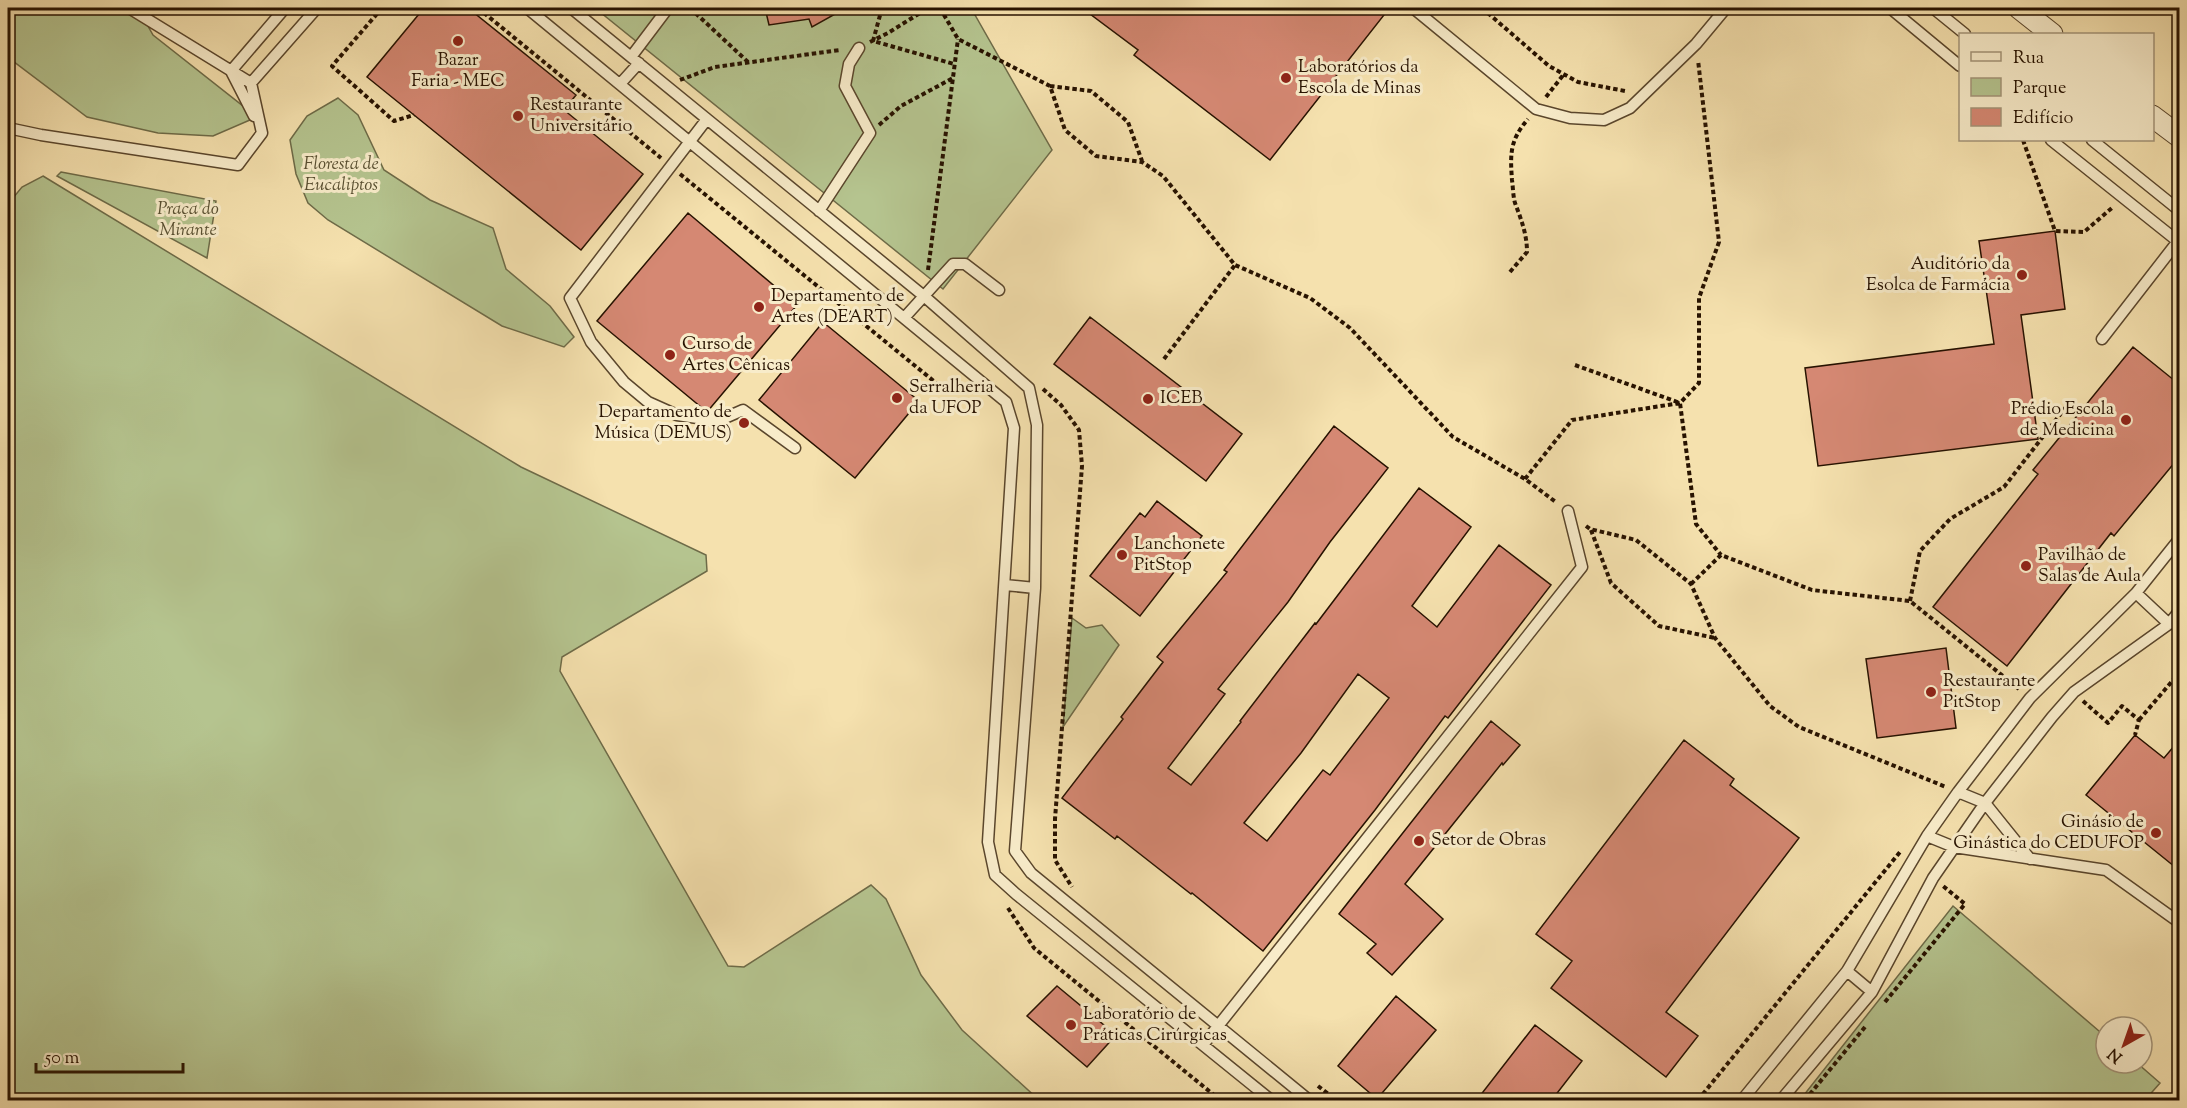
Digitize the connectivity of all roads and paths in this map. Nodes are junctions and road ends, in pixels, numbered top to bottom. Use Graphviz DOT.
graph roads {
  1 [pos="129,8"];
  2 [pos="285,8"];
  3 [pos="317,8"];
  4 [pos="382,8"];
  5 [pos="478,8"];
  6 [pos="527,8"];
  7 [pos="571,8"];
  8 [pos="668,8"];
  9 [pos="690,8"];
  10 [pos="882,8"];
  11 [pos="928,8"];
  12 [pos="940,8"];
  13 [pos="1413,8"];
  14 [pos="1482,8"];
  15 [pos="1726,8"];
  16 [pos="1890,8"];
  17 [pos="1933,8"];
  18 [pos="2019,8"];
  19 [pos="1964,33"];
  20 [pos="2051,33"];
  21 [pos="958,39"];
  22 [pos="873,41"];
  23 [pos="1696,44"];
  24 [pos="859,48"];
  25 [pos="635,60"];
  26 [pos="749,62"];
  27 [pos="954,64"];
  28 [pos="1959,65"];
  29 [pos="231,71"];
  30 [pos="1564,74"];
  31 [pos="953,78"];
  32 [pos="251,83"];
  33 [pos="620,84"];
  34 [pos="666,85"];
  35 [pos="1050,86"];
  36 [pos="1632,88"];
  37 [pos="1536,109"];
  38 [pos="414,115"];
  39 [pos="2154,118"];
  40 [pos="707,119"];
  41 [pos="8,128"];
  42 [pos="262,133"];
  43 [pos="870,133"];
  44 [pos="2180,138"];
  45 [pos="688,141"];
  46 [pos="2023,141"];
  47 [pos="2052,141"];
  48 [pos="2093,141"];
  49 [pos="1142,162"];
  50 [pos="670,165"];
  51 [pos="2123,198"];
  52 [pos="2180,210"];
  53 [pos="819,211"];
  54 [pos="2179,242"];
  55 [pos="1235,265"];
  56 [pos="1510,272"];
  57 [pos="999,290"];
  58 [pos="925,297"];
  59 [pos="904,318"];
  60 [pos="2102,339"];
  61 [pos="1164,358"];
  62 [pos="1575,365"];
  63 [pos="973,393"];
  64 [pos="1680,403"];
  65 [pos="2069,403"];
  66 [pos="795,448"];
  67 [pos="1525,479"];
  68 [pos="1568,511"];
  69 [pos="1590,529"];
  70 [pos="2180,538"];
  71 [pos="1721,555"];
  72 [pos="1691,584"];
  73 [pos="1005,585"];
  74 [pos="1035,588"];
  75 [pos="2136,593"];
  76 [pos="1910,602"];
  77 [pos="2180,610"];
  78 [pos="2169,624"];
  79 [pos="1715,638"];
  80 [pos="2180,672"];
  81 [pos="2074,692"];
  82 [pos="2030,698"];
  83 [pos="2139,720"];
  84 [pos="2135,735"];
  85 [pos="1958,792"];
  86 [pos="1986,803"];
  87 [pos="1927,836"];
  88 [pos="1954,847"];
  89 [pos="2030,859"];
  90 [pos="1002,900"];
  91 [pos="2180,923"];
  92 [pos="1847,971"];
  93 [pos="1872,992"];
  94 [pos="1218,1025"];
  95 [pos="1203,1045"];
  96 [pos="1220,1101"];
  97 [pos="1271,1101"];
  98 [pos="1309,1101"];
  99 [pos="1742,1101"];
  100 [pos="1781,1101"];
  1 -- 29 [label="lane"];
  2 -- 29 [label="lane"];
  3 -- 32 [label="lane"];
  4 -- 38 [label="path"];
  5 -- 50 [label="path"];
  6 -- 33 [label="lane"];
  7 -- 25 [label="lane"];
  8 -- 25 [label="lane"];
  9 -- 26 [label="path"];
  10 -- 22 [label="path"];
  11 -- 22 [label="path"];
  12 -- 21 [label="path"];
  13 -- 37 [label="lane"];
  14 -- 30 [label="path"];
  15 -- 23 [label="lane"];
  16 -- 28 [label="lane"];
  17 -- 19 [label="lane"];
  18 -- 20 [label="street"];
  21 -- 27 [label="path"];
  21 -- 35 [label="path"];
  22 -- 24 [label="path"];
  22 -- 27 [label="path"];
  23 -- 37 [label="lane"];
  23 -- 64 [label="path"];
  24 -- 26 [label="path"];
  24 -- 43 [label="lane"];
  25 -- 33 [label="lane"];
  25 -- 34 [label="lane"];
  26 -- 34 [label="path"];
  27 -- 31 [label="path"];
  29 -- 32 [label="lane"];
  29 -- 42 [label="lane"];
  30 -- 36 [label="path"];
  30 -- 37 [label="path"];
  31 -- 43 [label="path"];
  31 -- 58 [label="path"];
  32 -- 42 [label="lane"];
  33 -- 45 [label="lane"];
  34 -- 40 [label="lane"];
  35 -- 49 [label="path"];
  35 -- 49 [label="path"];
  37 -- 56 [label="path"];
  39 -- 44 [label="street"];
  40 -- 45 [label="lane"];
  40 -- 53 [label="lane"];
  41 -- 42 [label="lane"];
  43 -- 53 [label="lane"];
  45 -- 50 [label="lane"];
  45 -- 59 [label="lane"];
  46 -- 51 [label="path"];
  47 -- 51 [label="lane"];
  48 -- 52 [label="lane"];
  49 -- 55 [label="path"];
  50 -- 63 [label="path"];
  50 -- 66 [label="lane"];
  51 -- 54 [label="lane"];
  53 -- 58 [label="lane"];
  54 -- 60 [label="lane"];
  55 -- 61 [label="path"];
  55 -- 67 [label="path"];
  57 -- 58 [label="lane"];
  58 -- 59 [label="lane"];
  58 -- 74 [label="lane"];
  59 -- 73 [label="lane"];
  62 -- 64 [label="path"];
  64 -- 67 [label="path"];
  64 -- 71 [label="path"];
  65 -- 76 [label="path"];
  67 -- 68 [label="path"];
  68 -- 69 [label="path"];
  68 -- 94 [label="lane"];
  69 -- 72 [label="path"];
  69 -- 79 [label="path"];
  70 -- 75 [label="lane"];
  71 -- 72 [label="path"];
  71 -- 76 [label="path"];
  72 -- 79 [label="path"];
  73 -- 74 [label="lane"];
  73 -- 95 [label="lane"];
  74 -- 94 [label="lane"];
  75 -- 78 [label="lane"];
  75 -- 82 [label="lane"];
  76 -- 82 [label="path"];
  77 -- 78 [label="lane"];
  78 -- 81 [label="lane"];
  79 -- 85 [label="path"];
  80 -- 83 [label="path"];
  81 -- 83 [label="path"];
  81 -- 86 [label="lane"];
  82 -- 85 [label="lane"];
  83 -- 84 [label="path"];
  85 -- 86 [label="lane"];
  85 -- 87 [label="lane"];
  86 -- 88 [label="lane"];
  86 -- 89 [label="lane"];
  87 -- 88 [label="lane"];
  87 -- 92 [label="lane"];
  88 -- 89 [label="lane"];
  88 -- 93 [label="lane"];
  89 -- 91 [label="lane"];
  90 -- 96 [label="path"];
  92 -- 93 [label="lane"];
  92 -- 99 [label="lane"];
  93 -- 100 [label="lane"];
  94 -- 95 [label="lane"];
  94 -- 98 [label="lane"];
  95 -- 97 [label="lane"];
}
